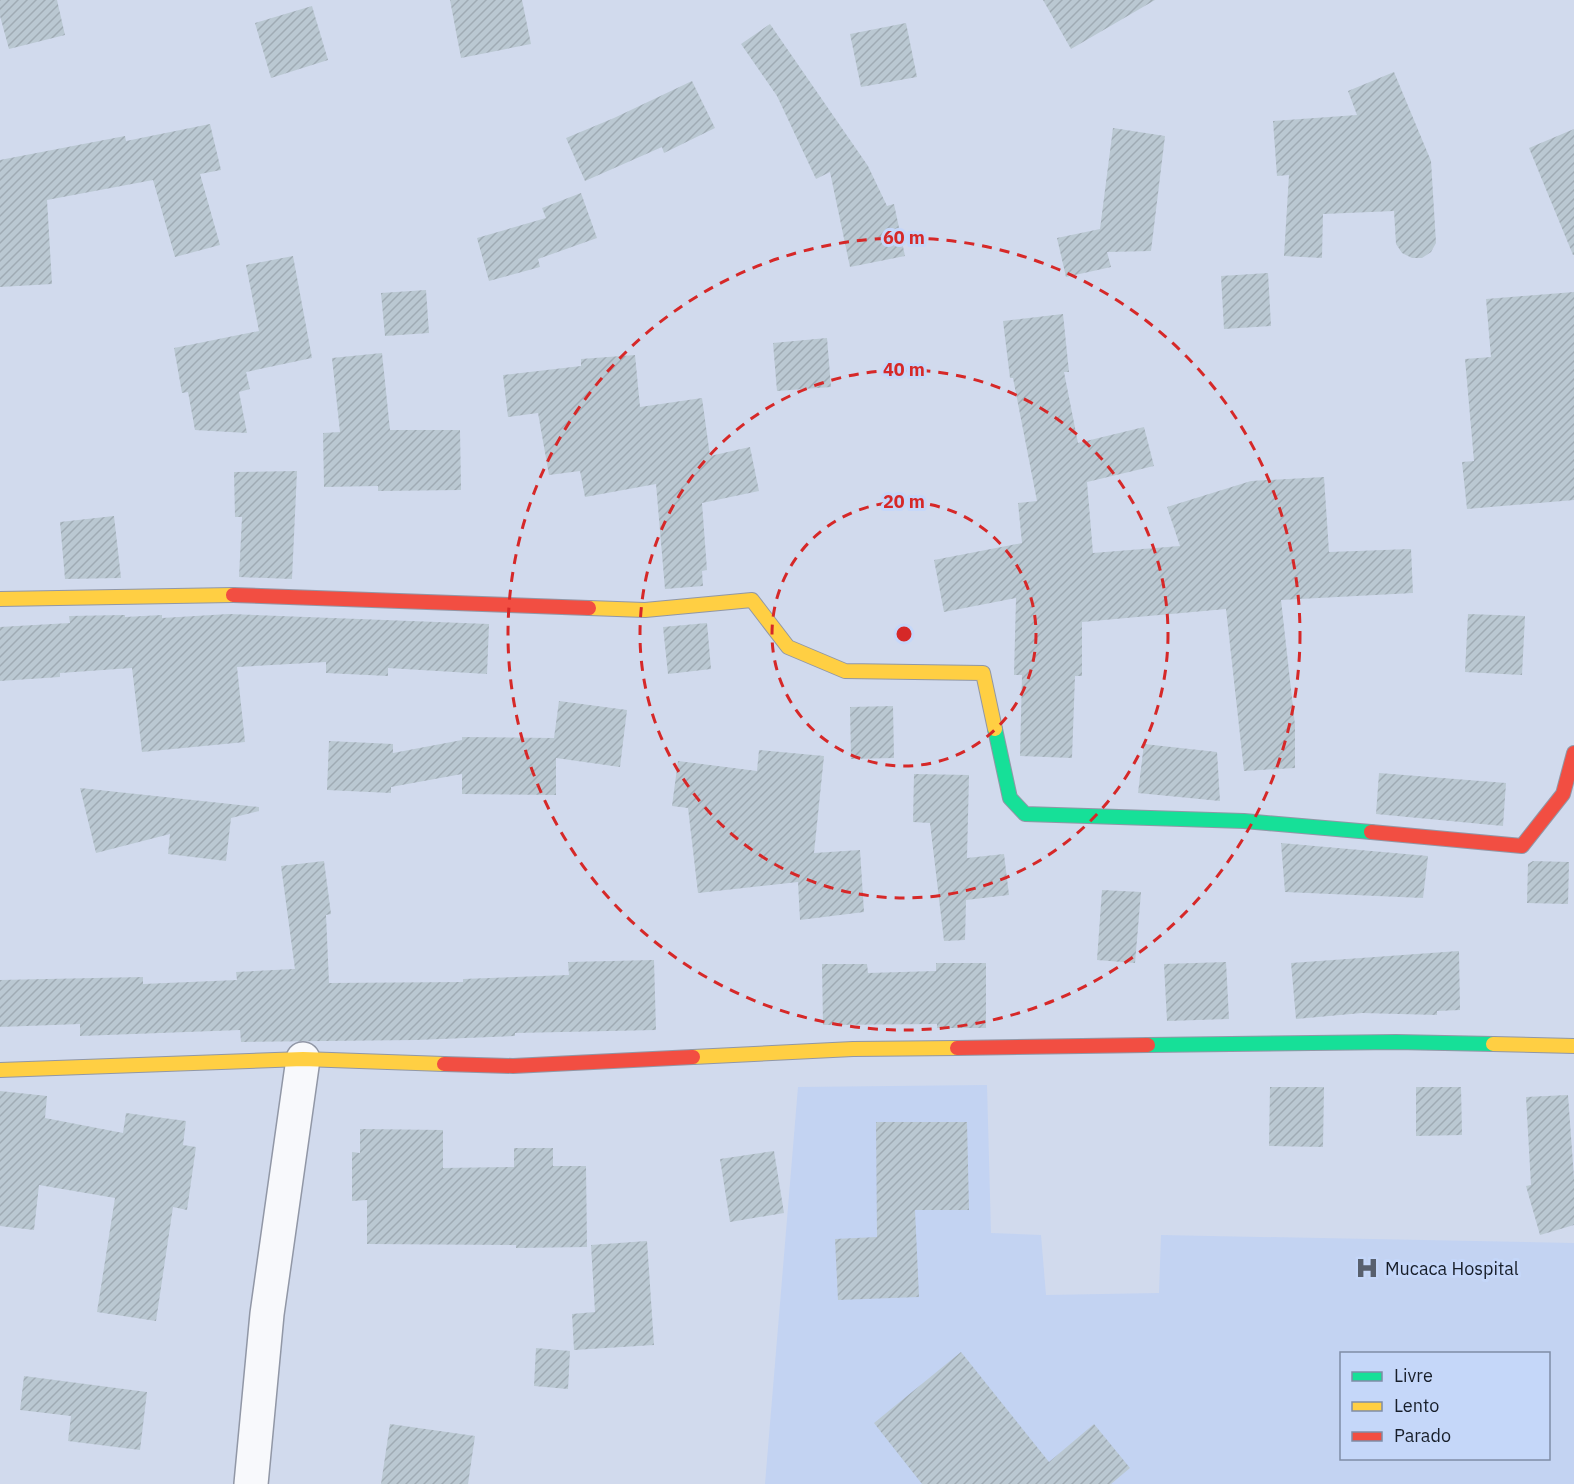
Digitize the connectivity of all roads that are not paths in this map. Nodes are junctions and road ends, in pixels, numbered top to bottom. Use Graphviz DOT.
graph roads {
  1 [pos="0,599"];
  2 [pos="1574,753"];
  3 [pos="1574,1046"];
  4 [pos="303,1059"];
  5 [pos="0,1070"];
  6 [pos="251,1484"];
  1 -- 2 [label="street"];
  3 -- 4 [label="street"];
  4 -- 5 [label="street"];
  4 -- 6 [label="street"];
}
